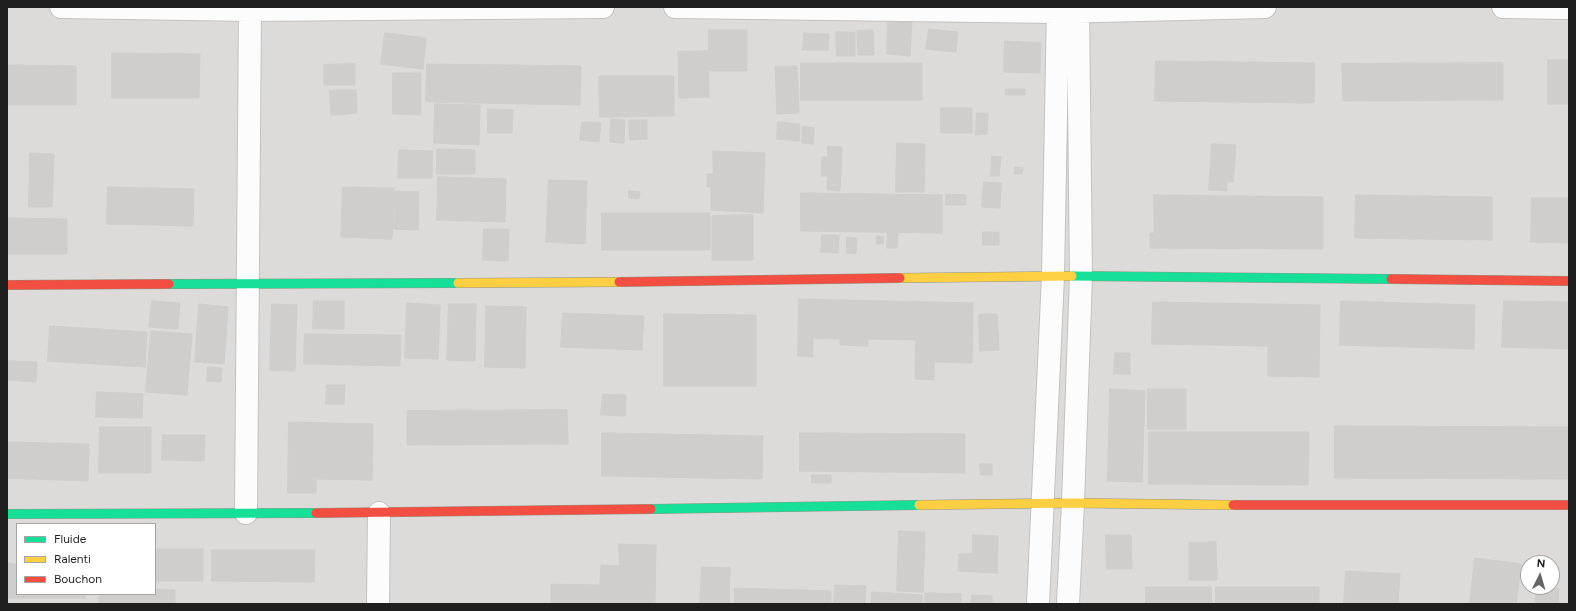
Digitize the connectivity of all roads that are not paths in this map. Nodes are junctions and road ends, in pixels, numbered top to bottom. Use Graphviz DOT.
graph roads {
  1 [pos="61,7"];
  2 [pos="603,7"];
  3 [pos="675,7"];
  4 [pos="1265,7"];
  5 [pos="1503,7"];
  6 [pos="250,8"];
  7 [pos="1569,8"];
  8 [pos="1068,9"];
  9 [pos="1053,276"];
  10 [pos="1081,276"];
  11 [pos="1569,281"];
  12 [pos="7,285"];
  13 [pos="248,285"];
  14 [pos="1074,503"];
  15 [pos="1042,504"];
  16 [pos="1569,505"];
  17 [pos="246,513"];
  18 [pos="379,513"];
  19 [pos="7,514"];
  20 [pos="378,604"];
  21 [pos="1038,604"];
  22 [pos="1068,604"];
  1 -- 6 [label="street"];
  2 -- 6 [label="street"];
  3 -- 8 [label="street"];
  4 -- 8 [label="street"];
  5 -- 7 [label="street"];
  6 -- 13 [label="street"];
  8 -- 9 [label="street"];
  8 -- 10 [label="street"];
  9 -- 10 [label="street"];
  9 -- 13 [label="street"];
  9 -- 15 [label="street"];
  10 -- 11 [label="street"];
  10 -- 14 [label="street"];
  12 -- 13 [label="street"];
  13 -- 17 [label="street"];
  14 -- 15 [label="street"];
  14 -- 16 [label="street"];
  14 -- 22 [label="street"];
  15 -- 18 [label="street"];
  15 -- 21 [label="street"];
  17 -- 18 [label="street"];
  17 -- 19 [label="street"];
  18 -- 20 [label="street"];
}
